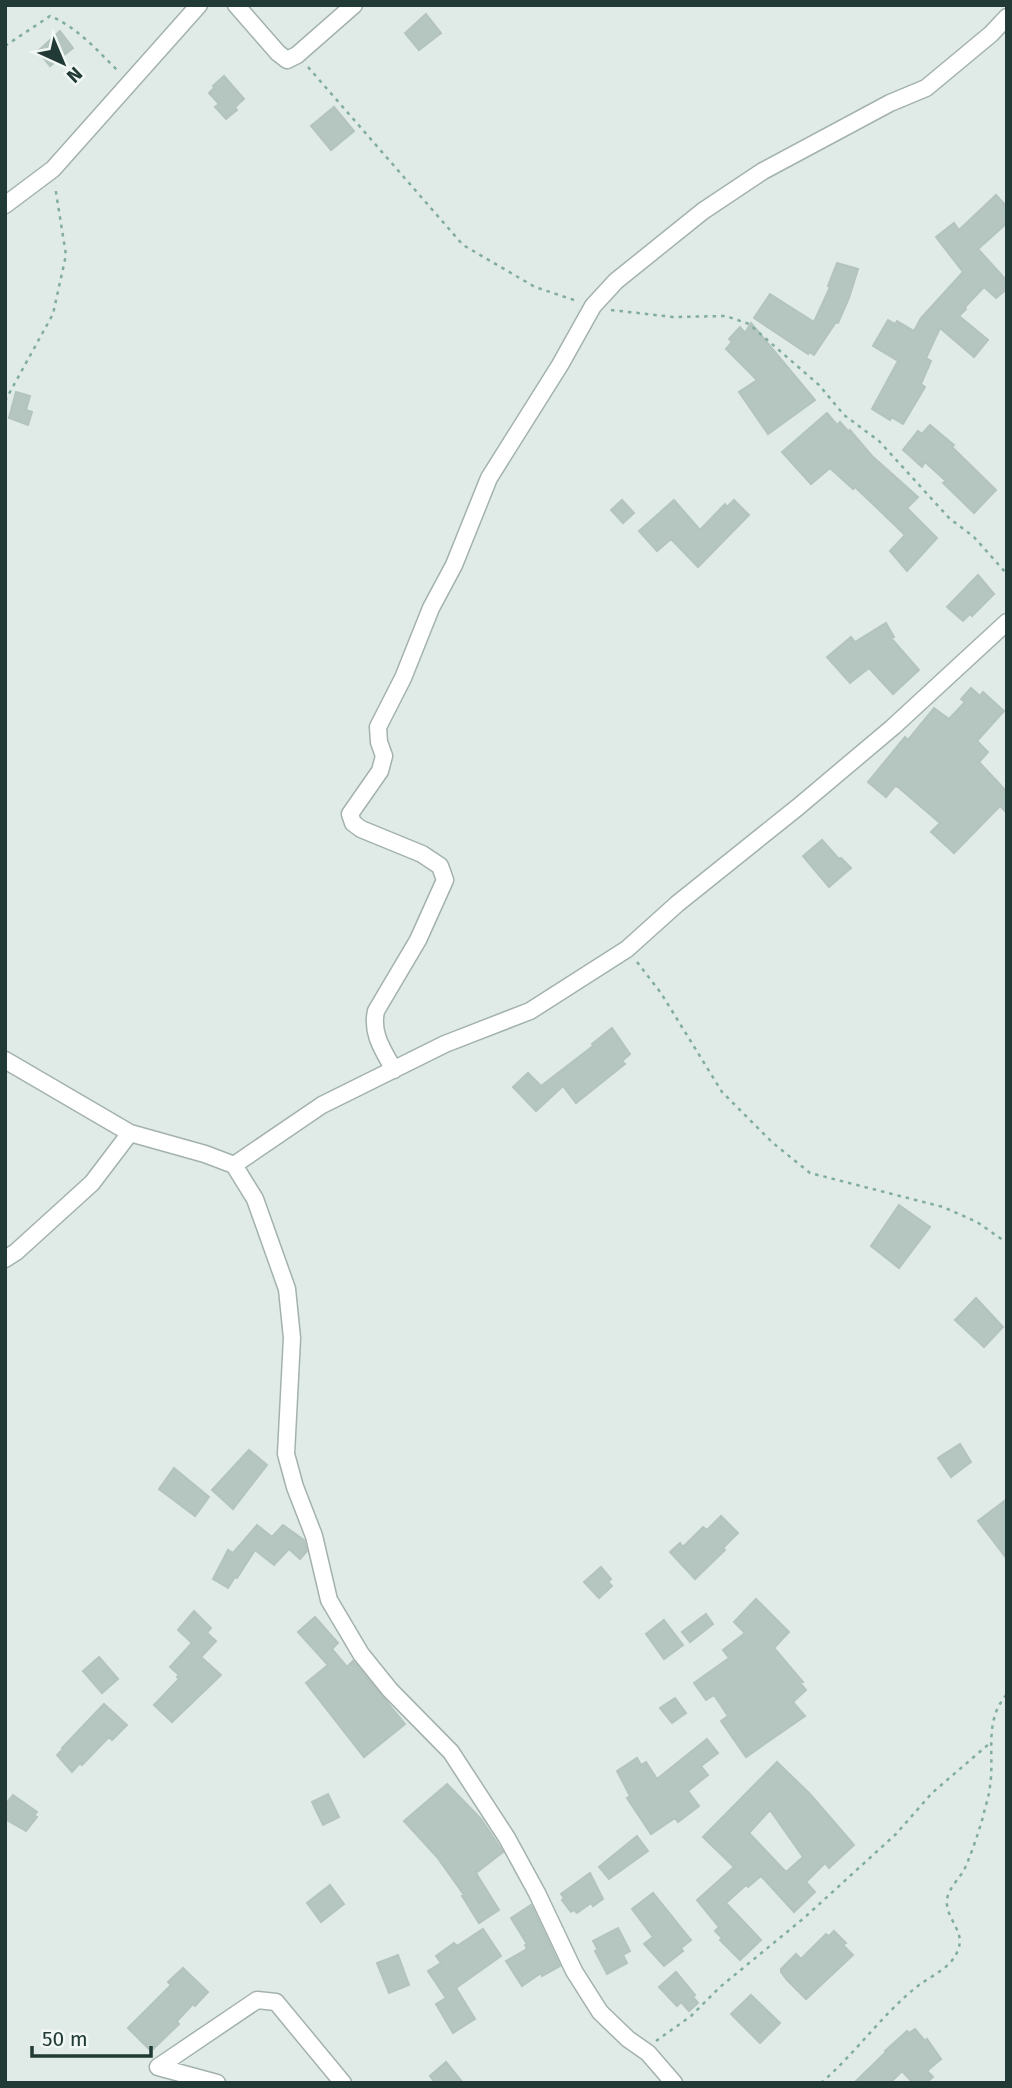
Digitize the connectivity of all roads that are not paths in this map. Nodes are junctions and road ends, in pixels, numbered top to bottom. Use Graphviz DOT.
graph roads {
  1 [pos="200,5"];
  2 [pos="236,5"];
  3 [pos="354,5"];
  4 [pos="1007,17"];
  5 [pos="5,205"];
  6 [pos="1007,622"];
  7 [pos="5,1060"];
  8 [pos="394,1070"];
  9 [pos="130,1133"];
  10 [pos="234,1165"];
  11 [pos="5,1259"];
  12 [pos="217,2083"];
  13 [pos="344,2083"];
  14 [pos="674,2083"];
  1 -- 5 [label="street"];
  2 -- 3 [label="street"];
  4 -- 8 [label="street"];
  6 -- 8 [label="street"];
  7 -- 9 [label="street"];
  8 -- 10 [label="street"];
  9 -- 10 [label="street"];
  9 -- 11 [label="street"];
  10 -- 14 [label="street"];
  12 -- 13 [label="street"];
}
